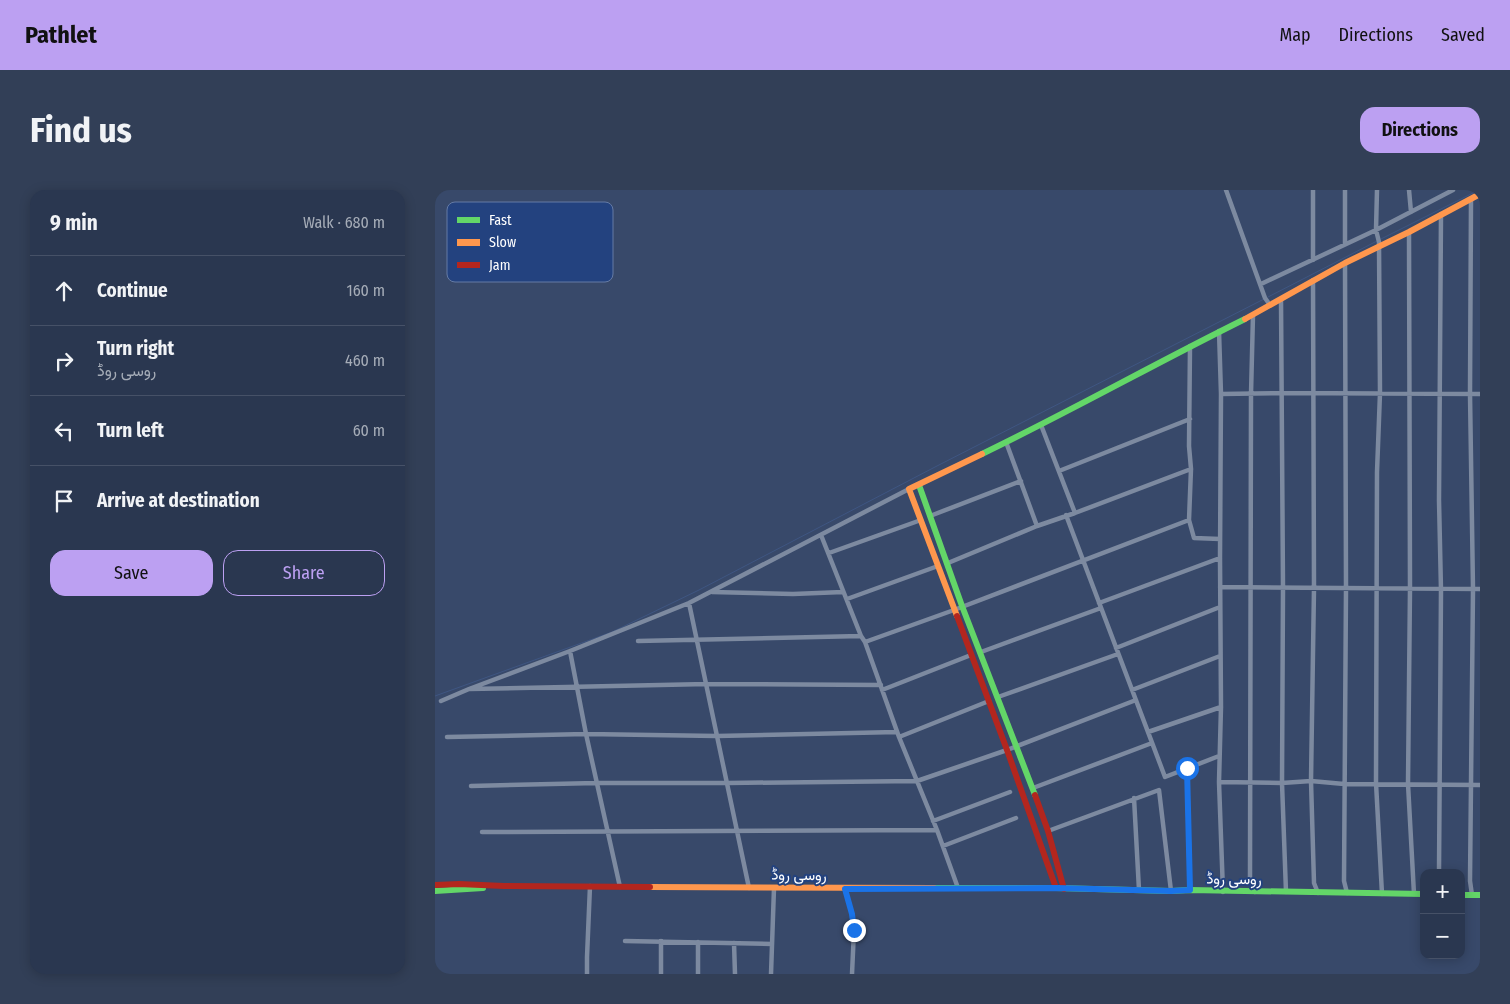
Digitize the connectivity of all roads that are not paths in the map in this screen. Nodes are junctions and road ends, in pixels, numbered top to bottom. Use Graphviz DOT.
graph roads {
  1 [pos="1226,190"];
  2 [pos="1313,190"];
  3 [pos="1345,190"];
  4 [pos="1377,190"];
  5 [pos="1409,190"];
  6 [pos="1453,190"];
  7 [pos="1480,194"];
  8 [pos="1471,199"];
  9 [pos="1411,212"];
  10 [pos="1441,214"];
  11 [pos="1376,230"];
  12 [pos="1409,232"];
  13 [pos="1379,242"];
  14 [pos="1345,244"];
  15 [pos="1313,260"];
  16 [pos="1345,263"];
  17 [pos="1313,280"];
  18 [pos="1261,286"];
  19 [pos="1281,299"];
  20 [pos="1268,304"];
  21 [pos="1253,315"];
  22 [pos="1219,331"];
  23 [pos="1190,346"];
  24 [pos="1282,393"];
  25 [pos="1313,393"];
  26 [pos="1345,393"];
  27 [pos="1380,393"];
  28 [pos="1221,394"];
  29 [pos="1251,394"];
  30 [pos="1409,394"];
  31 [pos="1440,394"];
  32 [pos="1470,394"];
  33 [pos="1480,394"];
  34 [pos="1190,419"];
  35 [pos="1041,425"];
  36 [pos="1006,442"];
  37 [pos="1191,469"];
  38 [pos="1059,471"];
  39 [pos="1021,481"];
  40 [pos="919,485"];
  41 [pos="909,490"];
  42 [pos="1075,513"];
  43 [pos="1066,515"];
  44 [pos="930,516"];
  45 [pos="921,520"];
  46 [pos="1189,520"];
  47 [pos="1037,526"];
  48 [pos="821,535"];
  49 [pos="1220,539"];
  50 [pos="829,553"];
  51 [pos="1220,558"];
  52 [pos="1083,560"];
  53 [pos="948,563"];
  54 [pos="938,566"];
  55 [pos="1250,587"];
  56 [pos="1220,588"];
  57 [pos="1283,588"];
  58 [pos="1313,588"];
  59 [pos="1346,588"];
  60 [pos="1377,588"];
  61 [pos="1409,588"];
  62 [pos="1473,589"];
  63 [pos="1480,589"];
  64 [pos="1441,590"];
  65 [pos="710,592"];
  66 [pos="843,592"];
  67 [pos="847,598"];
  68 [pos="689,603"];
  69 [pos="962,606"];
  70 [pos="1100,606"];
  71 [pos="1220,607"];
  72 [pos="954,610"];
  73 [pos="861,636"];
  74 [pos="696,638"];
  75 [pos="638,641"];
  76 [pos="865,642"];
  77 [pos="1116,648"];
  78 [pos="570,651"];
  79 [pos="981,652"];
  80 [pos="1118,654"];
  81 [pos="971,655"];
  82 [pos="1220,656"];
  83 [pos="707,684"];
  84 [pos="881,687"];
  85 [pos="576,688"];
  86 [pos="469,689"];
  87 [pos="1132,690"];
  88 [pos="998,697"];
  89 [pos="1136,700"];
  90 [pos="441,701"];
  91 [pos="989,701"];
  92 [pos="1221,706"];
  93 [pos="1148,732"];
  94 [pos="586,734"];
  95 [pos="898,734"];
  96 [pos="717,736"];
  97 [pos="447,737"];
  98 [pos="1153,743"];
  99 [pos="1016,746"];
  100 [pos="1007,750"];
  101 [pos="1219,756"];
  102 [pos="1187,768"];
  103 [pos="917,781"];
  104 [pos="1311,781"];
  105 [pos="1219,782"];
  106 [pos="596,783"];
  107 [pos="728,783"];
  108 [pos="1250,783"];
  109 [pos="1282,783"];
  110 [pos="1376,783"];
  111 [pos="1344,784"];
  112 [pos="1408,784"];
  113 [pos="1440,784"];
  114 [pos="1470,784"];
  115 [pos="1480,785"];
  116 [pos="471,786"];
  117 [pos="1033,788"];
  118 [pos="1010,792"];
  119 [pos="1134,798"];
  120 [pos="1016,818"];
  121 [pos="933,821"];
  122 [pos="937,830"];
  123 [pos="607,831"];
  124 [pos="737,831"];
  125 [pos="1048,831"];
  126 [pos="481,832"];
  127 [pos="943,846"];
  128 [pos="1439,869"];
  129 [pos="435,885"];
  130 [pos="504,886"];
  131 [pos="591,886"];
  132 [pos="620,886"];
  133 [pos="749,888"];
  134 [pos="774,888"];
  135 [pos="958,888"];
  136 [pos="1056,888"];
  137 [pos="845,889"];
  138 [pos="1064,889"];
  139 [pos="1139,890"];
  140 [pos="1190,890"];
  141 [pos="1171,891"];
  142 [pos="435,892"];
  143 [pos="1223,892"];
  144 [pos="1255,892"];
  145 [pos="1286,892"];
  146 [pos="1318,893"];
  147 [pos="1347,893"];
  148 [pos="1382,894"];
  149 [pos="1414,894"];
  150 [pos="1420,894"];
  151 [pos="1465,895"];
  152 [pos="1472,895"];
  153 [pos="1480,895"];
  154 [pos="625,940"];
  155 [pos="661,941"];
  156 [pos="698,942"];
  157 [pos="734,943"];
  158 [pos="772,944"];
  159 [pos="587,974"];
  160 [pos="661,974"];
  161 [pos="698,974"];
  162 [pos="735,974"];
  163 [pos="771,974"];
  164 [pos="853,974"];
  1 -- 18 [label="street"];
  2 -- 15 [label="street"];
  3 -- 14 [label="street"];
  4 -- 11 [label="street"];
  5 -- 9 [label="street"];
  6 -- 9 [label="street"];
  7 -- 8 [label="street"];
  8 -- 10 [label="street"];
  8 -- 32 [label="street"];
  9 -- 11 [label="street"];
  10 -- 12 [label="street"];
  10 -- 31 [label="street"];
  11 -- 13 [label="street"];
  11 -- 14 [label="street"];
  12 -- 13 [label="street"];
  12 -- 30 [label="street"];
  13 -- 16 [label="street"];
  13 -- 27 [label="street"];
  14 -- 15 [label="street"];
  15 -- 18 [label="street"];
  16 -- 17 [label="street"];
  16 -- 26 [label="street"];
  17 -- 19 [label="street"];
  17 -- 25 [label="street"];
  18 -- 20 [label="street"];
  19 -- 20 [label="street"];
  19 -- 24 [label="street"];
  20 -- 21 [label="street"];
  21 -- 22 [label="street"];
  21 -- 29 [label="street"];
  22 -- 23 [label="street"];
  22 -- 28 [label="street"];
  23 -- 34 [label="street"];
  23 -- 35 [label="street"];
  24 -- 25 [label="street"];
  24 -- 29 [label="street"];
  24 -- 57 [label="street"];
  25 -- 26 [label="street"];
  25 -- 58 [label="street"];
  26 -- 27 [label="street"];
  26 -- 59 [label="street"];
  27 -- 30 [label="street"];
  27 -- 60 [label="street"];
  28 -- 29 [label="street"];
  28 -- 49 [label="street"];
  29 -- 55 [label="street"];
  30 -- 31 [label="street"];
  30 -- 61 [label="street"];
  31 -- 32 [label="street"];
  31 -- 64 [label="street"];
  32 -- 33 [label="street"];
  32 -- 62 [label="street"];
  34 -- 37 [label="street"];
  34 -- 38 [label="street"];
  35 -- 36 [label="street"];
  35 -- 38 [label="street"];
  36 -- 39 [label="street"];
  36 -- 40 [label="street"];
  37 -- 42 [label="street"];
  37 -- 46 [label="street"];
  38 -- 42 [label="street"];
  39 -- 44 [label="street"];
  39 -- 47 [label="street"];
  40 -- 41 [label="street"];
  40 -- 44 [label="street"];
  41 -- 45 [label="street"];
  41 -- 48 [label="street"];
  42 -- 43 [label="street"];
  43 -- 47 [label="street"];
  43 -- 52 [label="street"];
  44 -- 53 [label="street"];
  45 -- 50 [label="street"];
  45 -- 54 [label="street"];
  46 -- 49 [label="street"];
  46 -- 52 [label="street"];
  47 -- 53 [label="street"];
  48 -- 50 [label="street"];
  48 -- 65 [label="street"];
  49 -- 51 [label="street"];
  50 -- 66 [label="street"];
  51 -- 56 [label="street"];
  51 -- 70 [label="street"];
  52 -- 69 [label="street"];
  52 -- 70 [label="street"];
  53 -- 69 [label="street"];
  54 -- 67 [label="street"];
  54 -- 72 [label="street"];
  55 -- 56 [label="street"];
  55 -- 57 [label="street"];
  55 -- 108 [label="street"];
  56 -- 71 [label="street"];
  57 -- 58 [label="street"];
  57 -- 109 [label="street"];
  58 -- 59 [label="street"];
  58 -- 104 [label="street"];
  59 -- 60 [label="street"];
  59 -- 111 [label="street"];
  60 -- 61 [label="street"];
  60 -- 110 [label="street"];
  61 -- 64 [label="street"];
  61 -- 112 [label="street"];
  62 -- 63 [label="street"];
  62 -- 64 [label="street"];
  62 -- 114 [label="street"];
  64 -- 113 [label="street"];
  65 -- 66 [label="street"];
  65 -- 68 [label="street"];
  66 -- 67 [label="street"];
  67 -- 73 [label="street"];
  68 -- 74 [label="street"];
  68 -- 78 [label="street"];
  69 -- 72 [label="street"];
  69 -- 79 [label="street"];
  70 -- 77 [label="street"];
  70 -- 79 [label="street"];
  71 -- 77 [label="street"];
  71 -- 82 [label="street"];
  72 -- 76 [label="street"];
  72 -- 81 [label="street"];
  73 -- 74 [label="street"];
  73 -- 76 [label="street"];
  74 -- 75 [label="street"];
  74 -- 83 [label="street"];
  76 -- 84 [label="street"];
  77 -- 80 [label="street"];
  78 -- 85 [label="street"];
  78 -- 86 [label="street"];
  79 -- 88 [label="street"];
  80 -- 87 [label="street"];
  80 -- 88 [label="street"];
  81 -- 84 [label="street"];
  81 -- 91 [label="street"];
  82 -- 87 [label="street"];
  82 -- 92 [label="street"];
  83 -- 84 [label="street"];
  83 -- 85 [label="street"];
  83 -- 96 [label="street"];
  84 -- 95 [label="street"];
  85 -- 86 [label="street"];
  85 -- 94 [label="street"];
  86 -- 90 [label="street"];
  87 -- 89 [label="street"];
  88 -- 99 [label="street"];
  89 -- 93 [label="street"];
  89 -- 99 [label="street"];
  91 -- 95 [label="street"];
  91 -- 100 [label="street"];
  92 -- 93 [label="street"];
  92 -- 101 [label="street"];
  93 -- 98 [label="street"];
  94 -- 96 [label="street"];
  94 -- 97 [label="street"];
  94 -- 106 [label="street"];
  95 -- 96 [label="street"];
  95 -- 103 [label="street"];
  96 -- 107 [label="street"];
  98 -- 102 [label="street"];
  98 -- 117 [label="street"];
  99 -- 100 [label="street"];
  99 -- 117 [label="street"];
  100 -- 103 [label="street"];
  100 -- 136 [label="street"];
  101 -- 102 [label="street"];
  101 -- 105 [label="street"];
  102 -- 140 [label="street"];
  103 -- 107 [label="street"];
  103 -- 121 [label="street"];
  104 -- 109 [label="street"];
  104 -- 111 [label="street"];
  104 -- 146 [label="street"];
  105 -- 108 [label="street"];
  105 -- 143 [label="street"];
  106 -- 107 [label="street"];
  106 -- 116 [label="street"];
  106 -- 123 [label="street"];
  107 -- 124 [label="street"];
  108 -- 109 [label="street"];
  108 -- 144 [label="street"];
  109 -- 145 [label="street"];
  110 -- 111 [label="street"];
  110 -- 112 [label="street"];
  110 -- 148 [label="street"];
  111 -- 147 [label="street"];
  112 -- 113 [label="street"];
  112 -- 149 [label="street"];
  113 -- 114 [label="street"];
  113 -- 128 [label="street"];
  114 -- 115 [label="street"];
  114 -- 152 [label="street"];
  117 -- 125 [label="street"];
  118 -- 121 [label="street"];
  119 -- 125 [label="street"];
  119 -- 139 [label="street"];
  119 -- 141 [label="street"];
  120 -- 127 [label="street"];
  121 -- 122 [label="street"];
  122 -- 124 [label="street"];
  122 -- 127 [label="street"];
  123 -- 124 [label="street"];
  123 -- 126 [label="street"];
  123 -- 132 [label="street"];
  124 -- 133 [label="street"];
  125 -- 138 [label="street"];
  127 -- 135 [label="street"];
  129 -- 130 [label="street, روسی روڈ"];
  130 -- 131 [label="street, روسی روڈ"];
  130 -- 142 [label="street, روسی روڈ"];
  131 -- 132 [label="street, روسی روڈ"];
  131 -- 159 [label="street"];
  132 -- 133 [label="street, روسی روڈ"];
  133 -- 134 [label="street, روسی روڈ"];
  134 -- 137 [label="street, روسی روڈ"];
  134 -- 158 [label="street"];
  135 -- 136 [label="street, روسی روڈ"];
  135 -- 137 [label="street, روسی روڈ"];
  136 -- 138 [label="street, روسی روڈ"];
  137 -- 164 [label="street"];
  138 -- 139 [label="street, روسی روڈ"];
  139 -- 141 [label="street, روسی روڈ"];
  140 -- 141 [label="street, روسی روڈ"];
  140 -- 143 [label="street, روسی روڈ"];
  143 -- 144 [label="street, روسی روڈ"];
  144 -- 145 [label="street, روسی روڈ"];
  145 -- 146 [label="street, روسی روڈ"];
  146 -- 147 [label="street, روسی روڈ"];
  147 -- 148 [label="street, روسی روڈ"];
  148 -- 149 [label="street, روسی روڈ"];
  149 -- 150 [label="street, روسی روڈ"];
  151 -- 152 [label="street"];
  152 -- 153 [label="street"];
  154 -- 155 [label="street"];
  155 -- 156 [label="street"];
  155 -- 160 [label="street"];
  156 -- 157 [label="street"];
  156 -- 161 [label="street"];
  157 -- 158 [label="street"];
  157 -- 162 [label="street"];
  158 -- 163 [label="street"];
}
